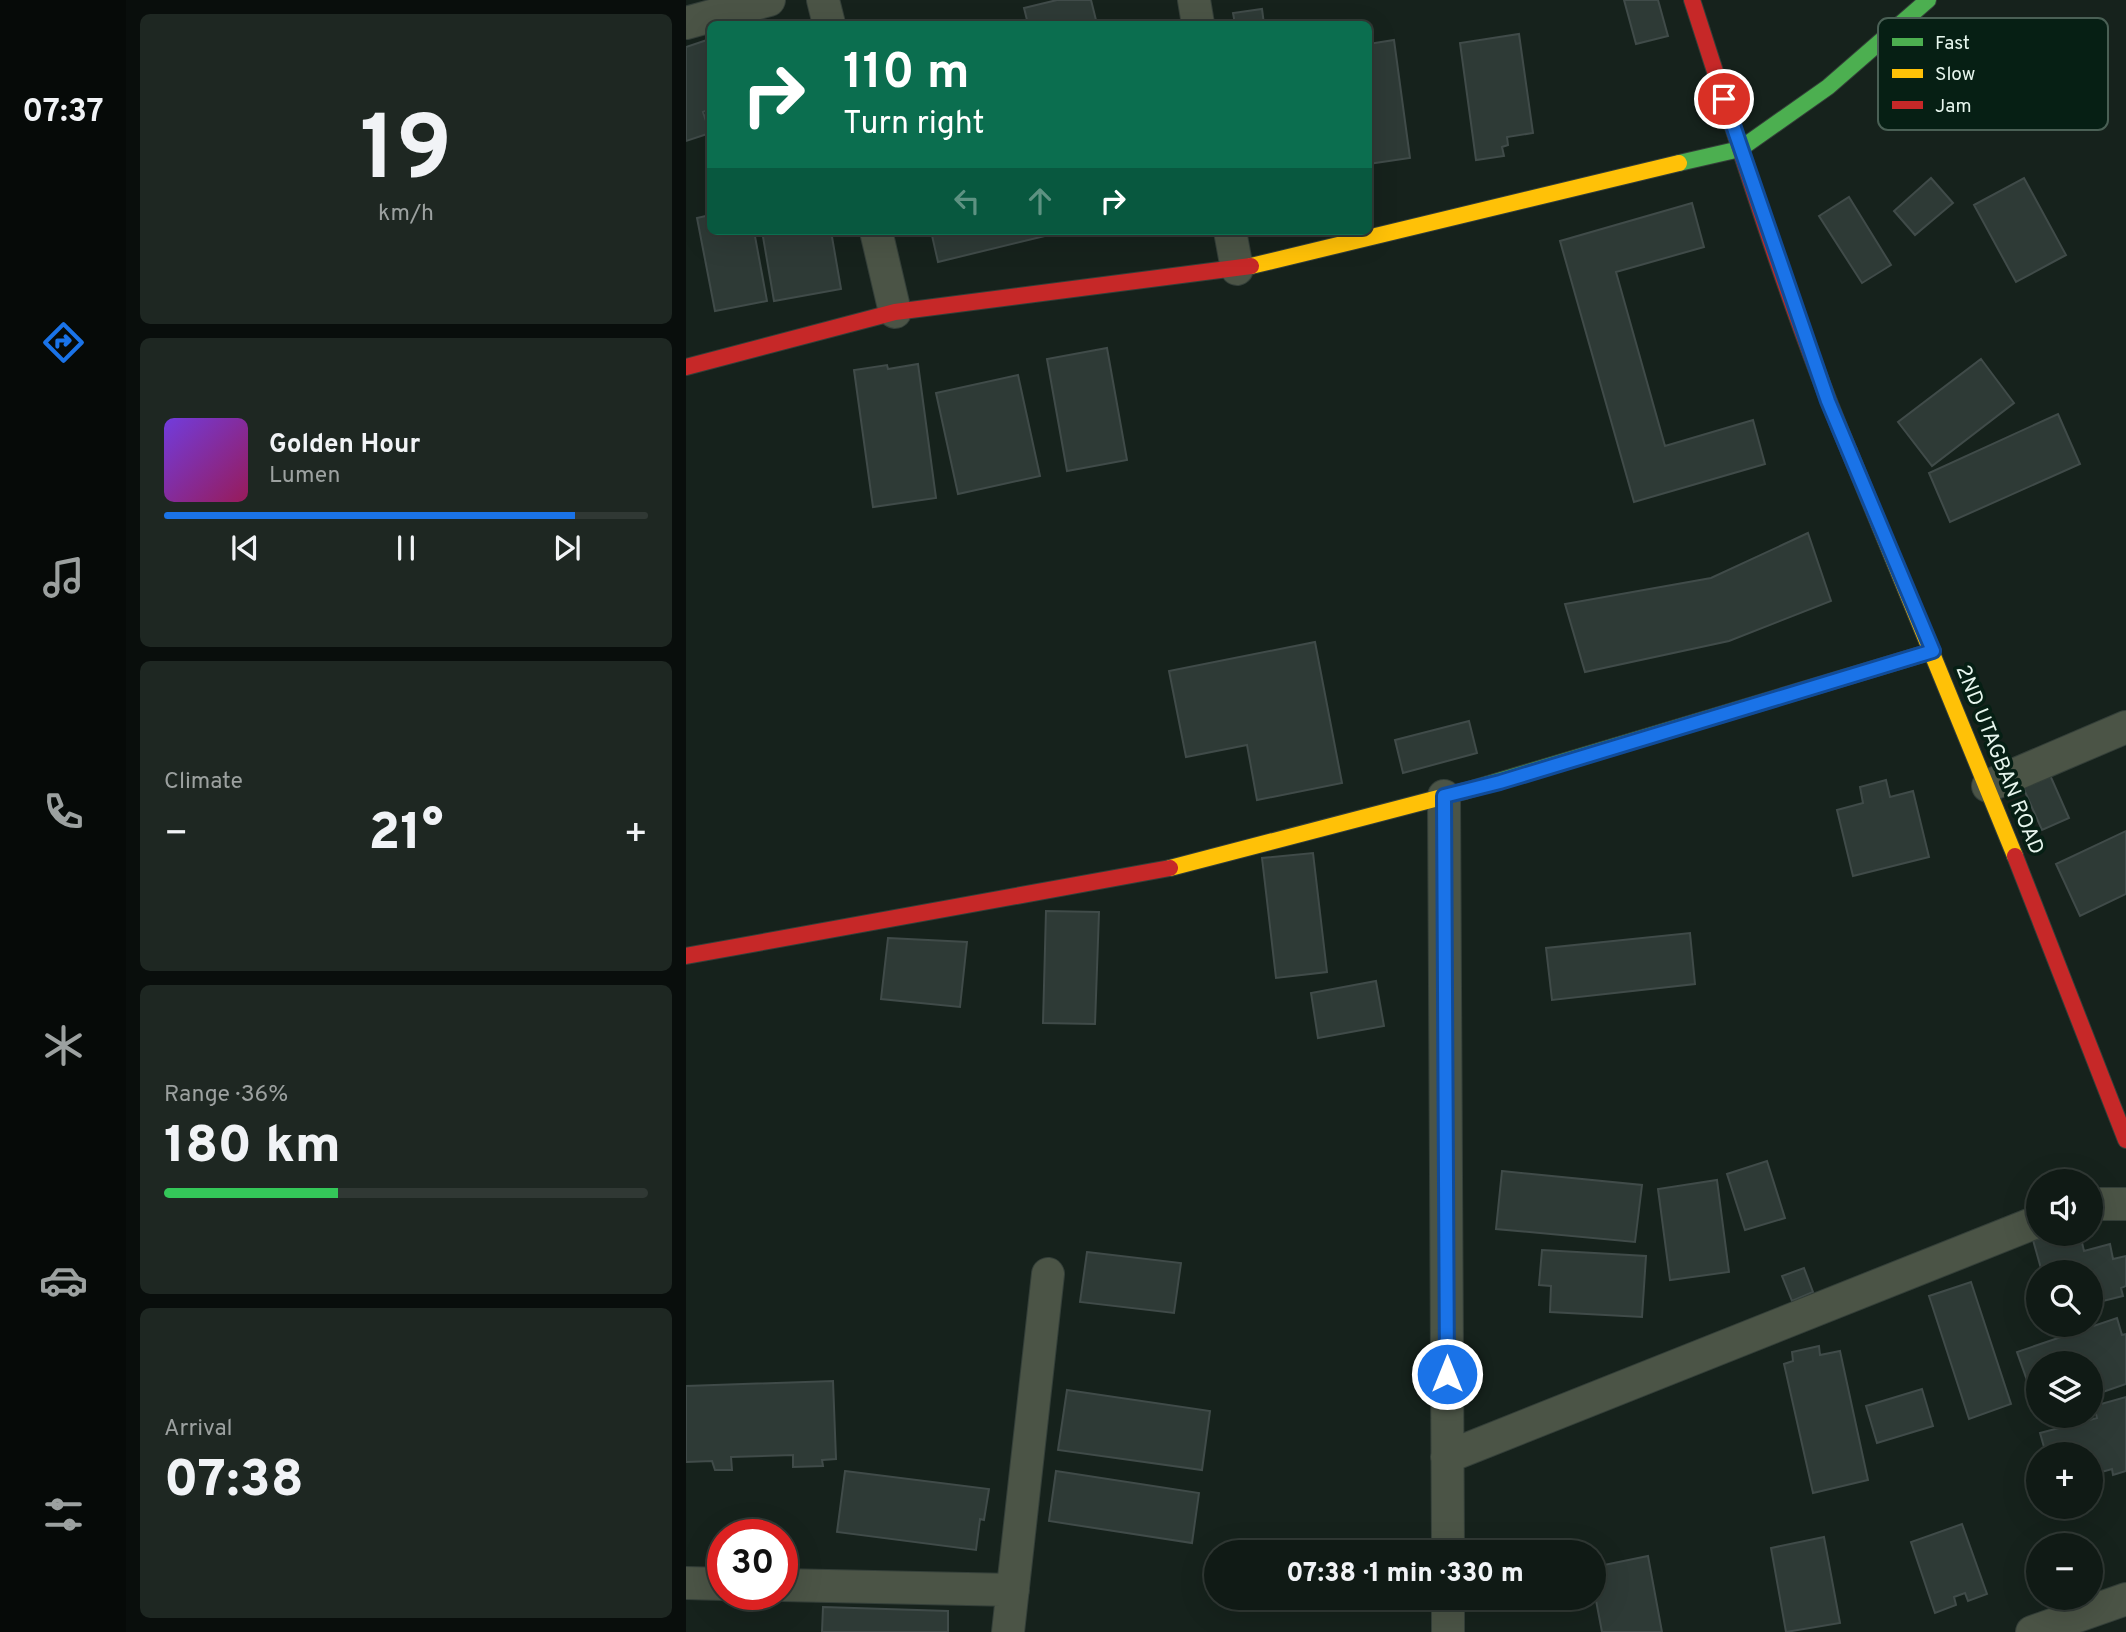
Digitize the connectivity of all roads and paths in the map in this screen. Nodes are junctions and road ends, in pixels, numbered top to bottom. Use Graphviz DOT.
graph roads {
  1 [pos="769,0"];
  2 [pos="823,0"];
  3 [pos="1195,0"];
  4 [pos="1692,0"];
  5 [pos="1928,0"];
  6 [pos="1907,18"];
  7 [pos="828,21"];
  8 [pos="1198,21"];
  9 [pos="686,23"];
  10 [pos="1878,44"];
  11 [pos="1740,149"];
  12 [pos="877,235"];
  13 [pos="1231,235"];
  14 [pos="1237,269"];
  15 [pos="895,313"];
  16 [pos="686,367"];
  17 [pos="1933,651"];
  18 [pos="2126,727"];
  19 [pos="1988,786"];
  20 [pos="1444,796"];
  21 [pos="686,956"];
  22 [pos="2126,1138"];
  23 [pos="2103,1204"];
  24 [pos="2126,1204"];
  25 [pos="2026,1227"];
  26 [pos="1048,1273"];
  27 [pos="1447,1457"];
  28 [pos="1448,1540"];
  29 [pos="686,1583"];
  30 [pos="707,1584"];
  31 [pos="798,1585"];
  32 [pos="1013,1590"];
  33 [pos="2126,1599"];
  34 [pos="1448,1610"];
  35 [pos="1008,1632"];
  36 [pos="1448,1632"];
  37 [pos="2032,1632"];
  1 -- 9 [label="street"];
  2 -- 7 [label="street"];
  3 -- 8 [label="street"];
  4 -- 11 [label="street, 2ND UTAGBAN ROAD"];
  5 -- 6 [label="street"];
  10 -- 11 [label="street"];
  11 -- 14 [label="street"];
  11 -- 17 [label="street, 2ND UTAGBAN ROAD"];
  12 -- 15 [label="street"];
  13 -- 14 [label="street"];
  14 -- 15 [label="street"];
  15 -- 16 [label="street"];
  17 -- 19 [label="street, 2ND UTAGBAN ROAD"];
  17 -- 20 [label="street"];
  18 -- 19 [label="street"];
  19 -- 22 [label="street, 2ND UTAGBAN ROAD"];
  20 -- 21 [label="street"];
  20 -- 27 [label="street"];
  23 -- 24 [label="street"];
  25 -- 27 [label="street"];
  26 -- 32 [label="street"];
  27 -- 28 [label="street"];
  29 -- 30 [label="street"];
  31 -- 32 [label="street"];
  32 -- 35 [label="street"];
  33 -- 37 [label="street"];
  34 -- 36 [label="street"];
}
